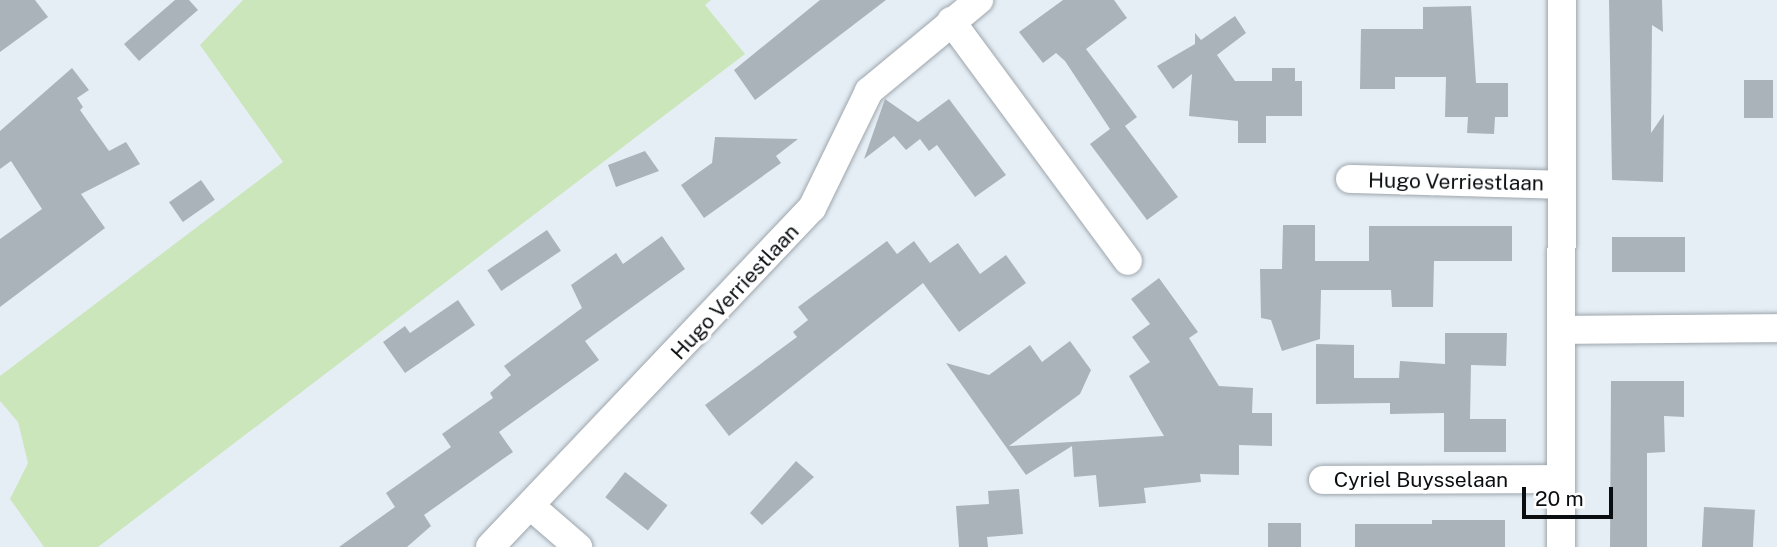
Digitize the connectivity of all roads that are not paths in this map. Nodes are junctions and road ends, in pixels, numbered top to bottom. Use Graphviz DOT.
graph roads {
  1 [pos="979,0"];
  2 [pos="1562,0"];
  3 [pos="951,21"];
  4 [pos="1350,179"];
  5 [pos="1562,185"];
  6 [pos="1128,261"];
  7 [pos="1777,328"];
  8 [pos="1565,330"];
  9 [pos="1562,479"];
  10 [pos="1323,480"];
  11 [pos="533,508"];
  12 [pos="490,547"];
  13 [pos="578,547"];
  14 [pos="1561,547"];
  1 -- 3 [label="street, Hugo Verriestlaan"];
  2 -- 5 [label="street, Hugo Verriestlaan"];
  3 -- 6 [label="street"];
  3 -- 11 [label="street, Hugo Verriestlaan"];
  4 -- 5 [label="street, Hugo Verriestlaan"];
  5 -- 8 [label="street, Hugo Verriestlaan"];
  7 -- 8 [label="street"];
  8 -- 9 [label="street"];
  9 -- 10 [label="street, Cyriel Buysselaan"];
  9 -- 14 [label="street"];
  11 -- 12 [label="street, Hugo Verriestlaan"];
  11 -- 13 [label="street"];
}
